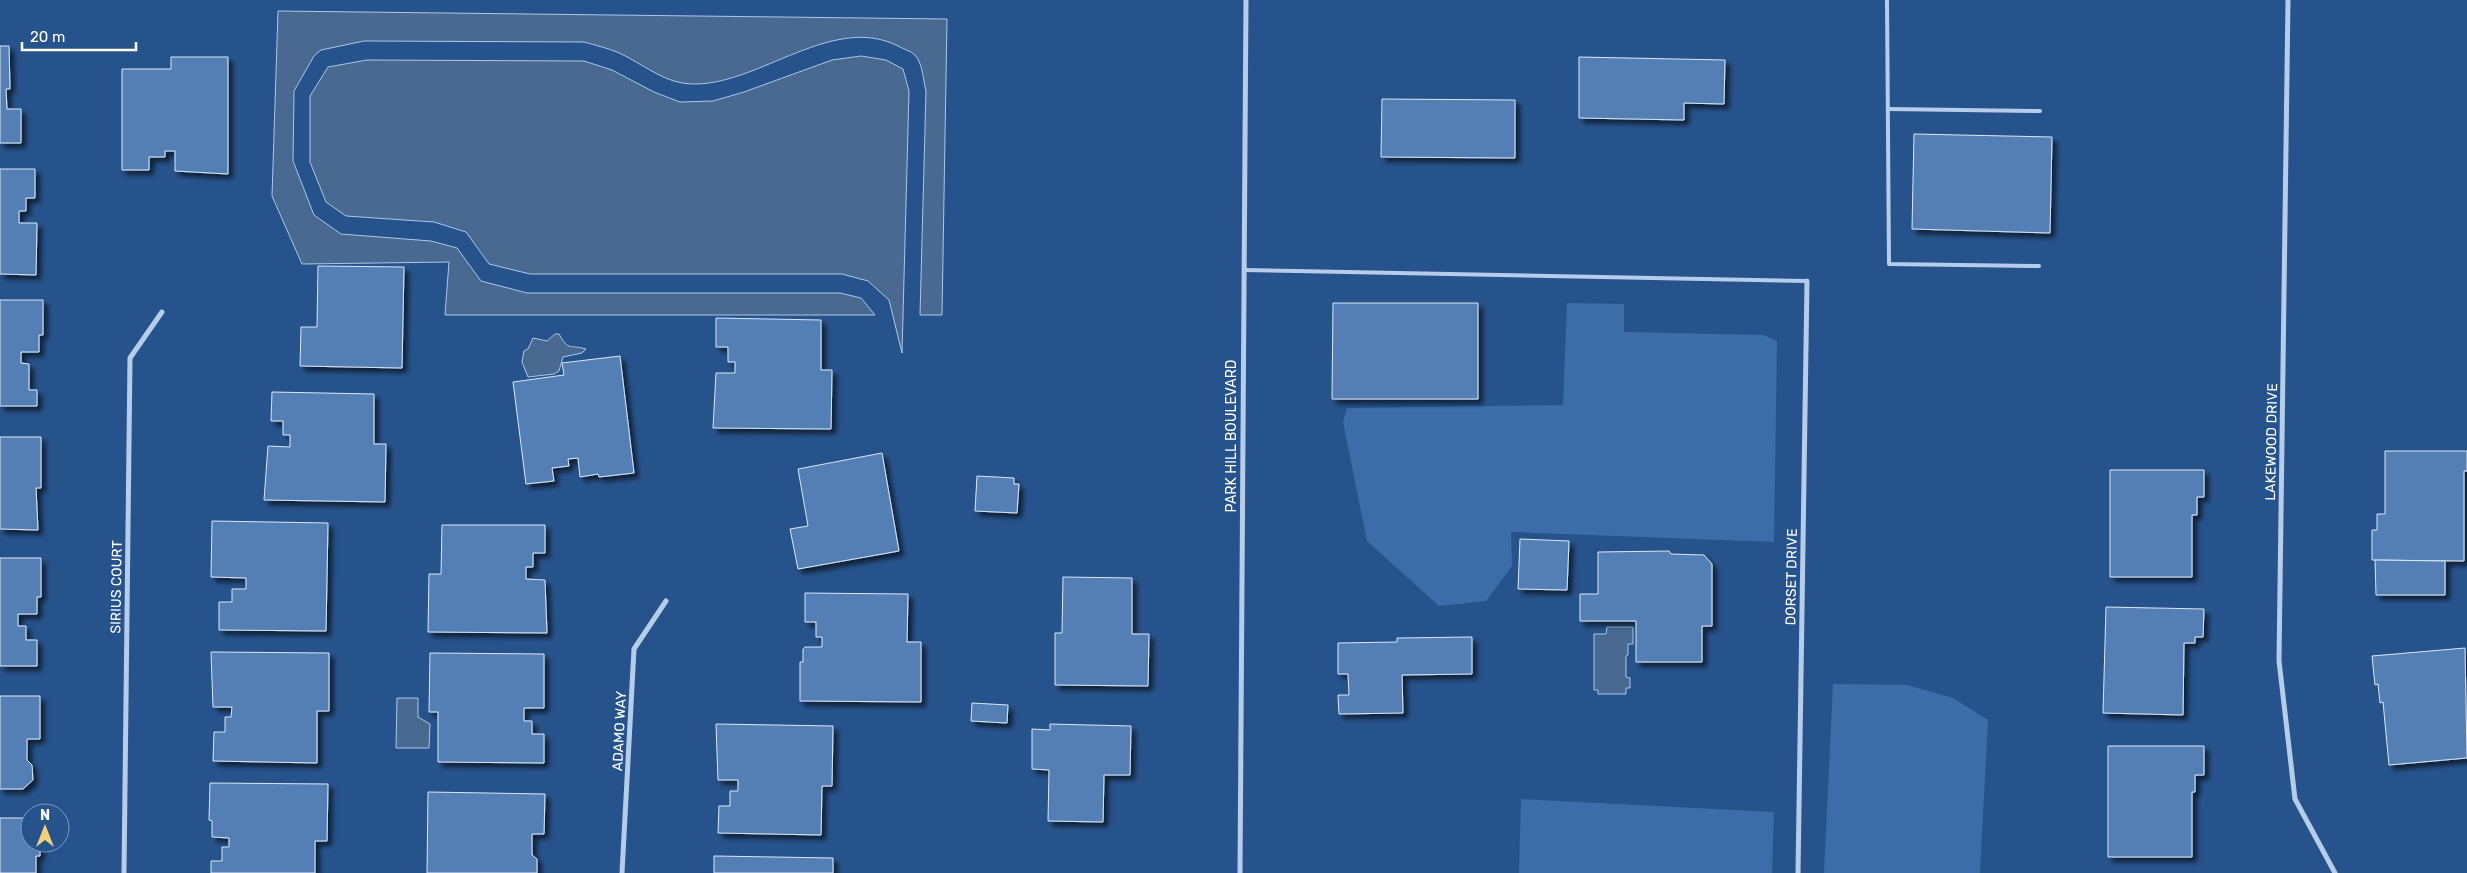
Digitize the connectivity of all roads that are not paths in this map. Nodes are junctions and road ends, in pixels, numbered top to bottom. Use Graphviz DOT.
graph roads {
  1 [pos="1246,0"];
  2 [pos="1887,0"];
  3 [pos="2288,0"];
  4 [pos="1888,109"];
  5 [pos="2040,111"];
  6 [pos="2039,266"];
  7 [pos="1244,270"];
  8 [pos="1807,281"];
  9 [pos="162,312"];
  10 [pos="666,600"];
  11 [pos="124,873"];
  12 [pos="622,873"];
  13 [pos="1240,873"];
  14 [pos="1798,873"];
  15 [pos="2335,873"];
  1 -- 7 [label="street, PARK HILL BOULEVARD"];
  2 -- 4 [label="lane"];
  3 -- 15 [label="street, LAKEWOOD DRIVE"];
  4 -- 5 [label="lane"];
  4 -- 6 [label="lane"];
  7 -- 8 [label="lane"];
  7 -- 13 [label="street, PARK HILL BOULEVARD"];
  8 -- 14 [label="street, DORSET DRIVE"];
  9 -- 11 [label="street, SIRIUS COURT"];
  10 -- 12 [label="street, ADAMO WAY"];
}
